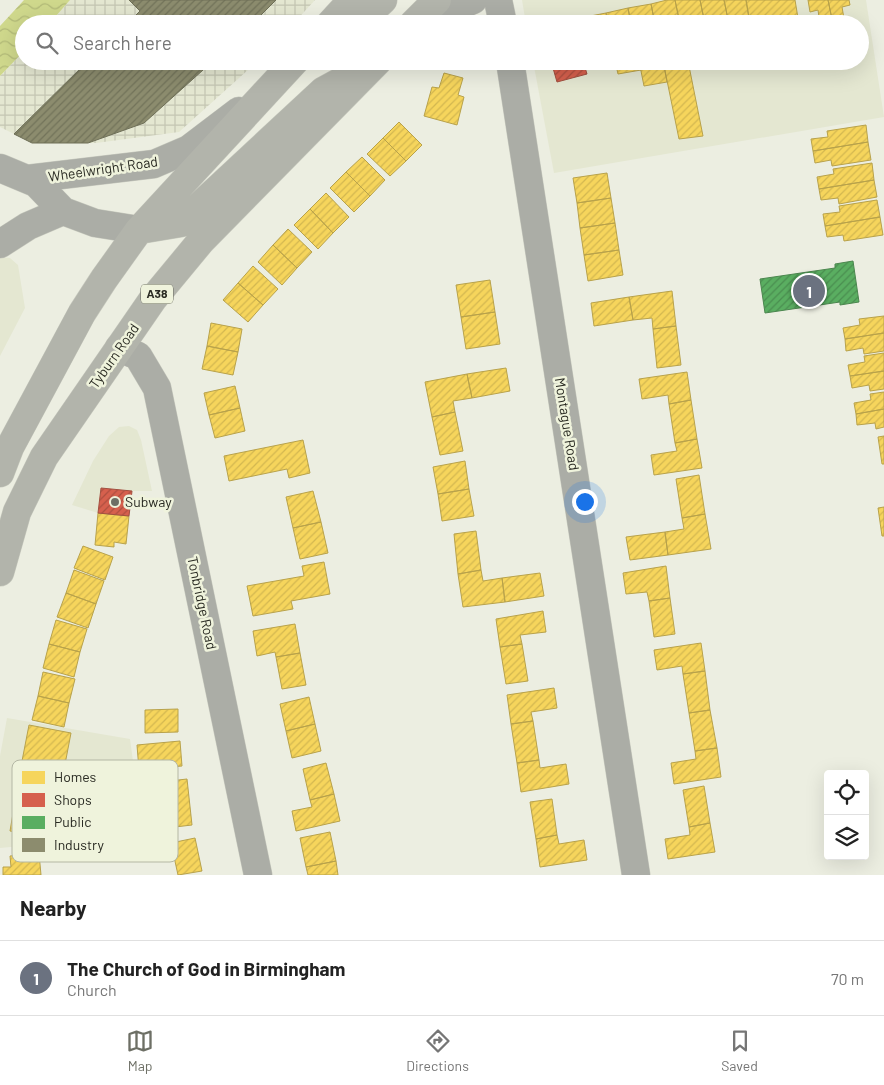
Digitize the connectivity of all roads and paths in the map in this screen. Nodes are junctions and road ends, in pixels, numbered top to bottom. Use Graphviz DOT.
graph roads {
  1 [pos="352,0"];
  2 [pos="383,0"];
  3 [pos="437,0"];
  4 [pos="473,0"];
  5 [pos="498,0"];
  6 [pos="338,15"];
  7 [pos="367,15"];
  8 [pos="423,15"];
  9 [pos="437,15"];
  10 [pos="500,15"];
  11 [pos="287,70"];
  12 [pos="295,70"];
  13 [pos="362,70"];
  14 [pos="369,70"];
  15 [pos="511,70"];
  16 [pos="274,84"];
  17 [pos="0,168"];
  18 [pos="27,179"];
  19 [pos="63,211"];
  20 [pos="139,230"];
  21 [pos="0,244"];
  22 [pos="119,348"];
  23 [pos="0,473"];
  24 [pos="0,572"];
  25 [pos="258,875"];
  26 [pos="636,875"];
  1 -- 6 [label="highway"];
  2 -- 7 [label="highway"];
  3 -- 8 [label="highway"];
  4 -- 9 [label="street"];
  5 -- 10 [label="street"];
  11 -- 16 [label="highway"];
  12 -- 16 [label="highway"];
  13 -- 20 [label="highway"];
  14 -- 22 [label="highway, Tyburn Road / A38"];
  15 -- 26 [label="street, Montague Road"];
  16 -- 18 [label="street, Wheelwright Road"];
  16 -- 20 [label="highway"];
  17 -- 18 [label="street, Wheelwright Road"];
  18 -- 19 [label="street, Wheelwright Road"];
  19 -- 20 [label="street, Wheelwright Road"];
  19 -- 21 [label="street"];
  20 -- 23 [label="highway"];
  22 -- 24 [label="highway, Tyburn Road / A38"];
  22 -- 25 [label="street, Tonbridge Road"];
}
